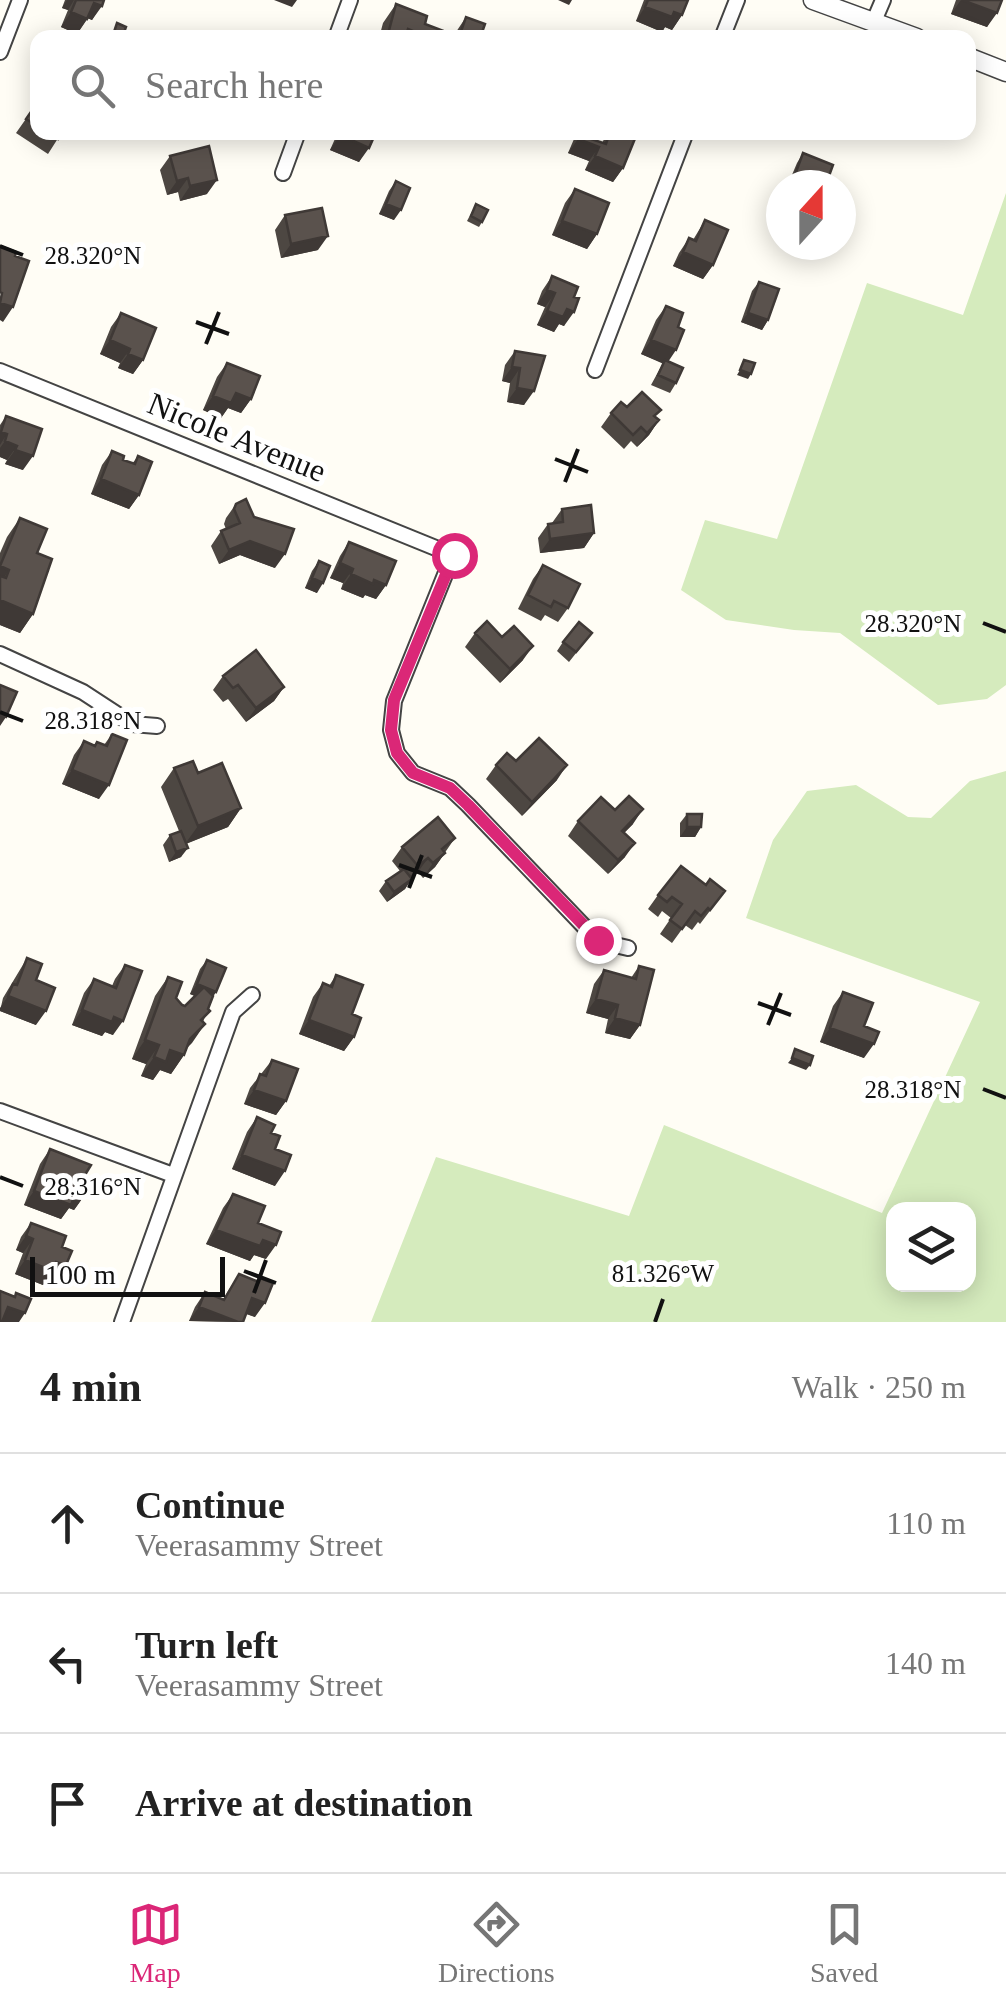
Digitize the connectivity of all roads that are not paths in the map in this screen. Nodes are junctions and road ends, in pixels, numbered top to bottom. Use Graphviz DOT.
graph roads {
  1 [pos="20,0"];
  2 [pos="350,0"];
  3 [pos="737,0"];
  4 [pos="812,0"];
  5 [pos="883,0"];
  6 [pos="874,21"];
  7 [pos="339,30"];
  8 [pos="725,30"];
  9 [pos="897,30"];
  10 [pos="0,52"];
  11 [pos="976,60"];
  12 [pos="1006,72"];
  13 [pos="295,140"];
  14 [pos="683,140"];
  15 [pos="283,173"];
  16 [pos="0,370"];
  17 [pos="595,370"];
  18 [pos="0,654"];
  19 [pos="158,726"];
  20 [pos="628,948"];
  21 [pos="252,996"];
  22 [pos="0,1111"];
  23 [pos="173,1175"];
  24 [pos="122,1322"];
  1 -- 10 [label="street"];
  2 -- 7 [label="street"];
  3 -- 8 [label="street"];
  4 -- 6 [label="street"];
  5 -- 6 [label="street"];
  6 -- 9 [label="street"];
  11 -- 12 [label="street"];
  13 -- 15 [label="street"];
  14 -- 17 [label="street"];
  16 -- 20 [label="street, Nicole Avenue"];
  18 -- 19 [label="street"];
  21 -- 23 [label="street"];
  22 -- 23 [label="street"];
  23 -- 24 [label="street"];
}
